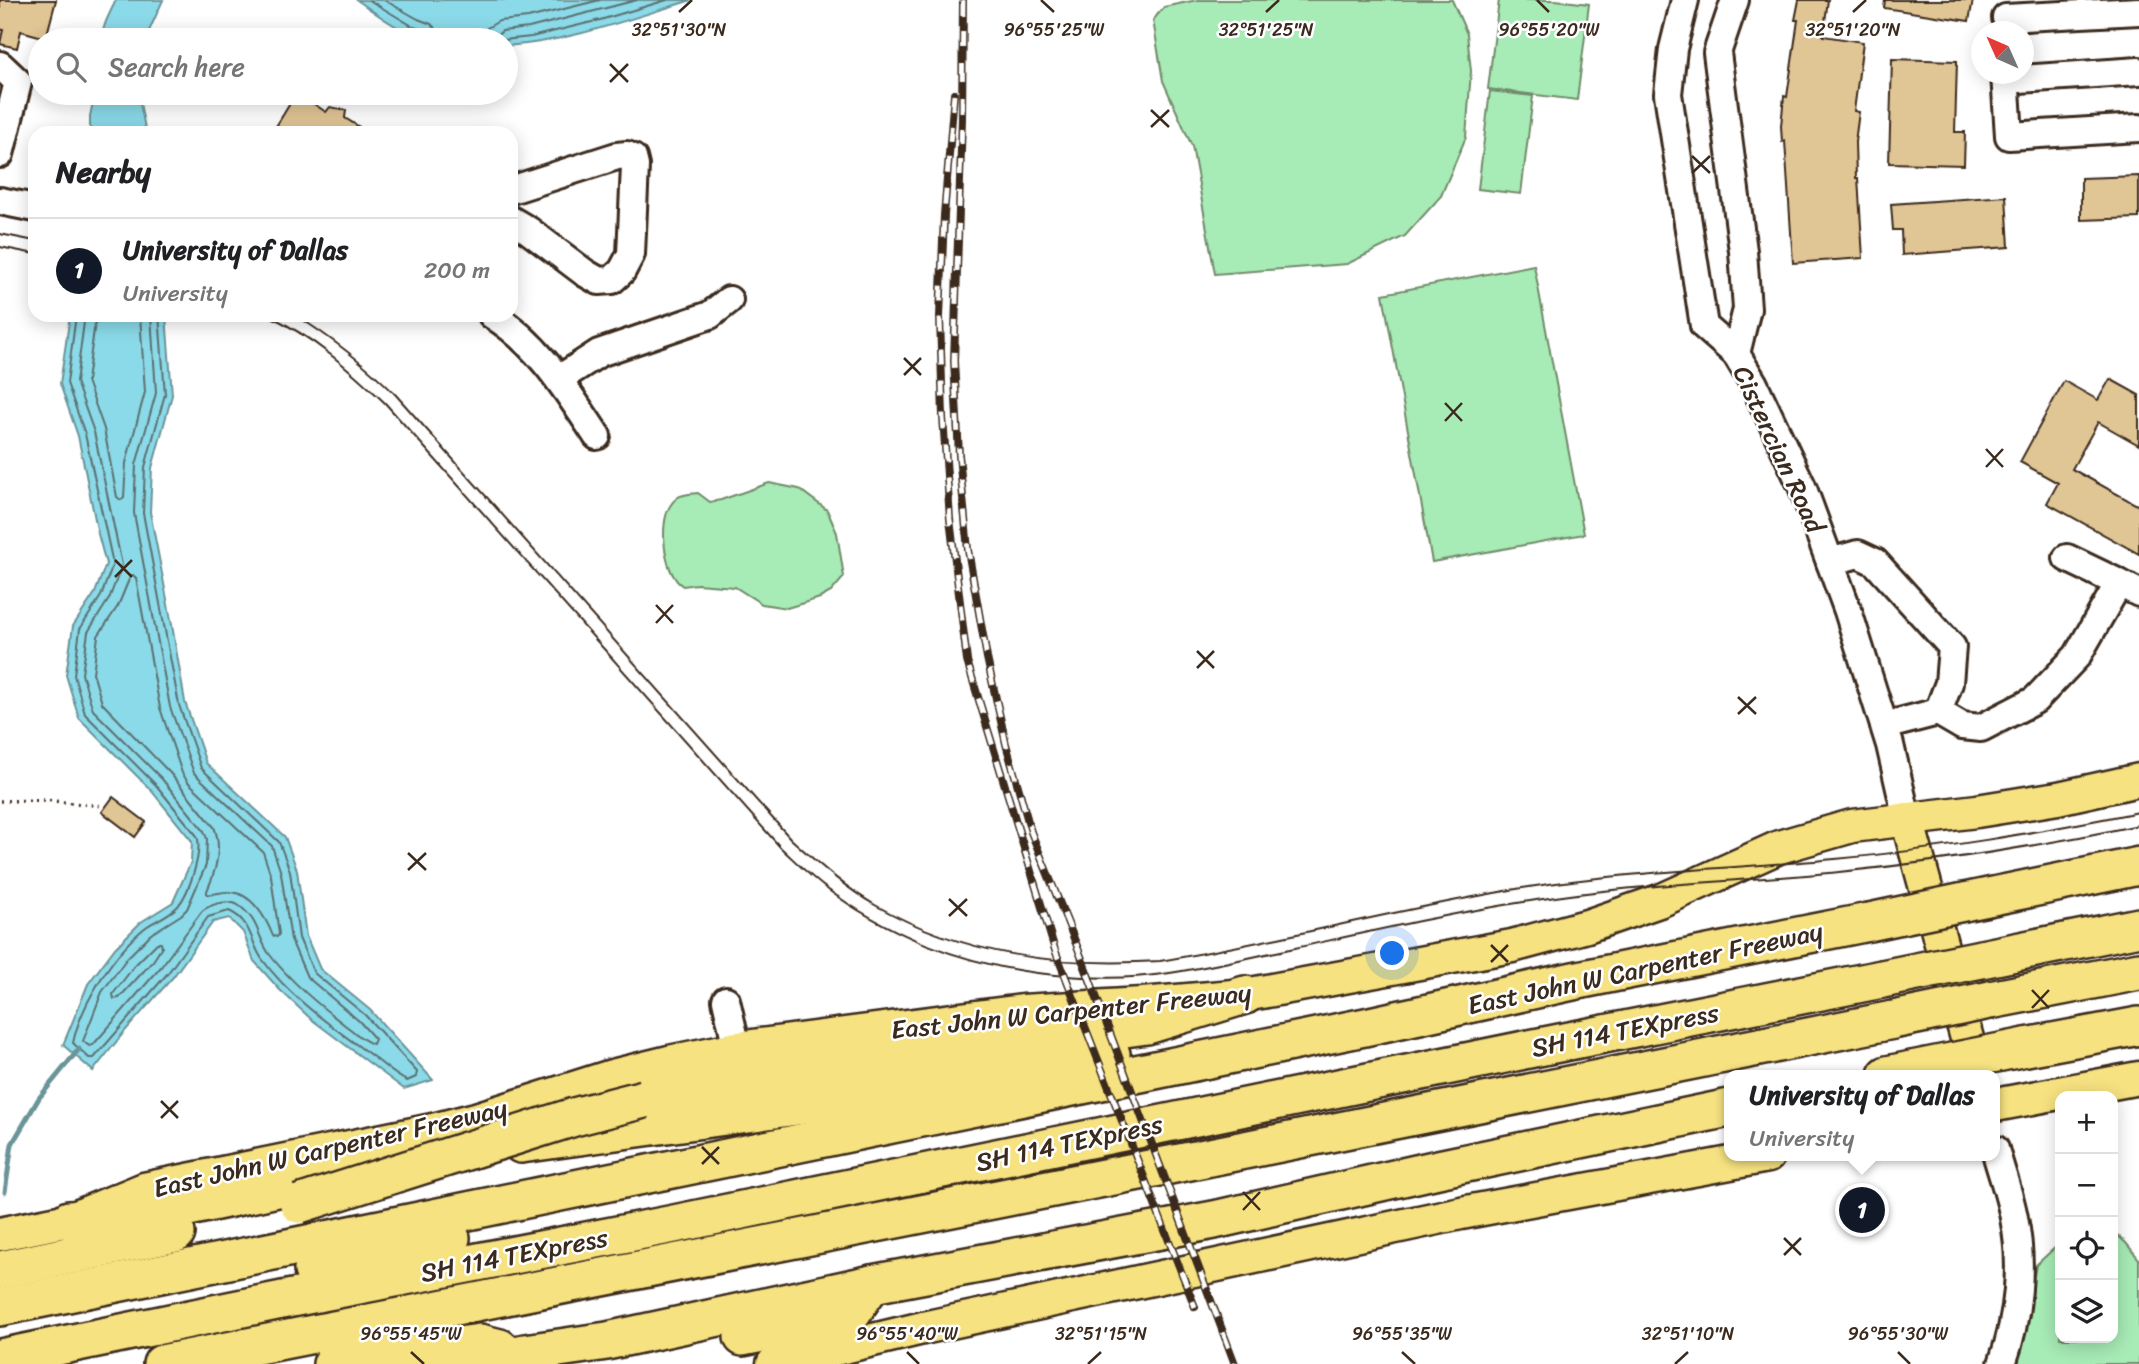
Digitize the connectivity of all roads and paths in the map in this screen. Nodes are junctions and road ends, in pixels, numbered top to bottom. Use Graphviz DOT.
graph roads {
  1 [pos="1685,0"];
  2 [pos="1735,0"];
  3 [pos="2139,10"];
  4 [pos="2007,17"];
  5 [pos="1673,49"];
  6 [pos="1717,54"];
  7 [pos="0,65"];
  8 [pos="2139,71"];
  9 [pos="2034,76"];
  10 [pos="2005,84"];
  11 [pos="2139,128"];
  12 [pos="0,153"];
  13 [pos="518,188"];
  14 [pos="518,224"];
  15 [pos="729,300"];
  16 [pos="503,322"];
  17 [pos="1736,355"];
  18 [pos="559,379"];
  19 [pos="597,436"];
  20 [pos="2067,558"];
  21 [pos="1830,562"];
  22 [pos="2129,588"];
  23 [pos="1938,712"];
  24 [pos="1884,726"];
  25 [pos="2139,780"];
  26 [pos="0,801"];
  27 [pos="102,806"];
  28 [pos="1907,819"];
  29 [pos="2139,866"];
  30 [pos="2139,927"];
  31 [pos="2139,971"];
  32 [pos="1245,995"];
  33 [pos="726,1000"];
  34 [pos="2139,1026"];
  35 [pos="1365,1027"];
  36 [pos="737,1048"];
  37 [pos="1914,1070"];
  38 [pos="1976,1070"];
  39 [pos="1146,1071"];
  40 [pos="2139,1078"];
  41 [pos="2000,1104"];
  42 [pos="1724,1109"];
  43 [pos="1743,1161"];
  44 [pos="1998,1161"];
  45 [pos="69,1220"];
  46 [pos="0,1234"];
  47 [pos="0,1270"];
  48 [pos="872,1284"];
  49 [pos="0,1307"];
  50 [pos="0,1351"];
  51 [pos="525,1353"];
  52 [pos="0,1358"];
  53 [pos="162,1364"];
  54 [pos="332,1364"];
  55 [pos="471,1364"];
  56 [pos="615,1364"];
  57 [pos="773,1364"];
  58 [pos="2002,1364"];
  1 -- 5 [label="street, Cistercian Road"];
  2 -- 6 [label="street"];
  3 -- 4 [label="street"];
  5 -- 6 [label="street"];
  5 -- 17 [label="street, Cistercian Road"];
  6 -- 17 [label="street"];
  7 -- 12 [label="street"];
  8 -- 9 [label="street"];
  10 -- 11 [label="street"];
  13 -- 14 [label="street"];
  15 -- 18 [label="street"];
  16 -- 18 [label="street"];
  17 -- 21 [label="street, Cistercian Road"];
  18 -- 19 [label="street"];
  20 -- 22 [label="street"];
  21 -- 23 [label="street"];
  21 -- 24 [label="street, Cistercian Road"];
  22 -- 23 [label="street"];
  23 -- 24 [label="street"];
  24 -- 28 [label="street, Cistercian Road"];
  25 -- 28 [label="main road, East John W Carpenter Freeway"];
  26 -- 27 [label="path"];
  28 -- 32 [label="main road, East John W Carpenter Freeway"];
  28 -- 38 [label="main road"];
  29 -- 35 [label="highway, East John W Carpenter Freeway, bridge"];
  30 -- 52 [label="highway, SH 114 TEXpress, bridge"];
  31 -- 53 [label="highway, SH 114 TEXpress, bridge"];
  32 -- 36 [label="main road, East John W Carpenter Freeway"];
  32 -- 47 [label="highway, bridge"];
  33 -- 36 [label="street"];
  34 -- 37 [label="highway, bridge"];
  35 -- 39 [label="highway, East John W Carpenter Freeway"];
  35 -- 45 [label="highway"];
  36 -- 45 [label="main road, East John W Carpenter Freeway"];
  39 -- 49 [label="highway, East John W Carpenter Freeway"];
  39 -- 50 [label="highway"];
  40 -- 41 [label="main road"];
  42 -- 48 [label="highway"];
  43 -- 57 [label="main road"];
  44 -- 58 [label="street"];
  45 -- 46 [label="main road, East John W Carpenter Freeway"];
  48 -- 51 [label="highway"];
  48 -- 56 [label="highway"];
  51 -- 54 [label="highway"];
  51 -- 55 [label="highway"];
}
